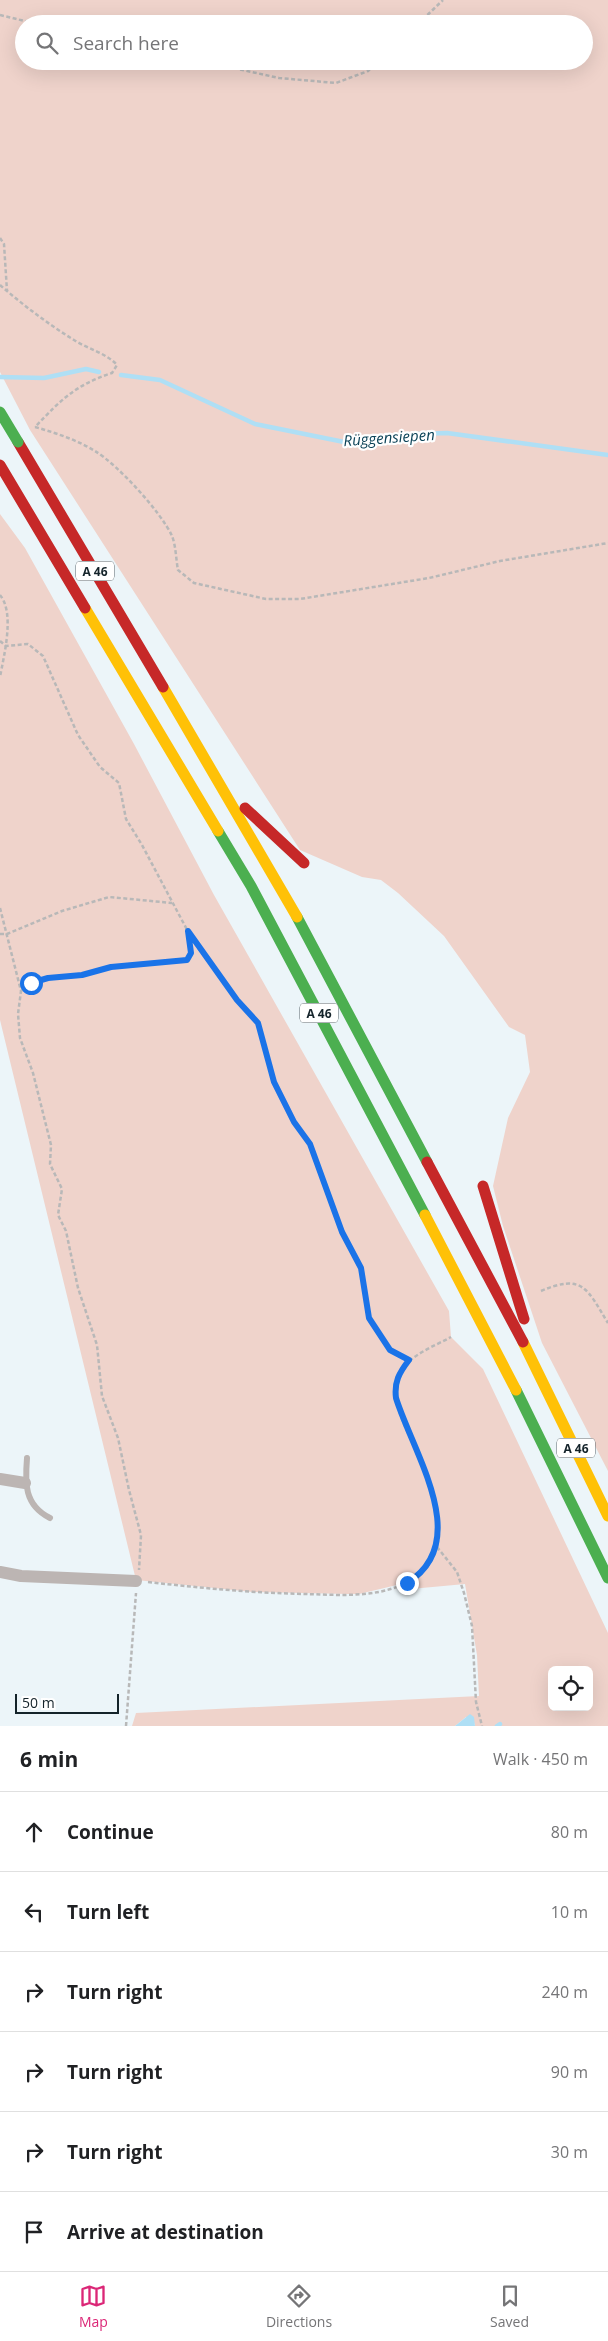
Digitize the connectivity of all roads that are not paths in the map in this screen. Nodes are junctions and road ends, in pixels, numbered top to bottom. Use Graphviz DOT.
graph roads {
  1 [pos="0,412"];
  2 [pos="0,465"];
  3 [pos="172,701"];
  4 [pos="304,863"];
  5 [pos="483,1186"];
  6 [pos="543,1381"];
  7 [pos="27,1458"];
  8 [pos="0,1479"];
  9 [pos="25,1483"];
  10 [pos="608,1516"];
  11 [pos="50,1518"];
  12 [pos="0,1572"];
  13 [pos="608,1578"];
  14 [pos="136,1581"];
  1 -- 3 [label="highway, A 46, bridge"];
  2 -- 13 [label="highway, A 46"];
  3 -- 4 [label="highway"];
  3 -- 6 [label="highway, A 46"];
  5 -- 6 [label="highway"];
  6 -- 10 [label="highway, A 46"];
  7 -- 9 [label="lane"];
  8 -- 9 [label="street"];
  9 -- 11 [label="lane"];
  12 -- 14 [label="street"];
}
